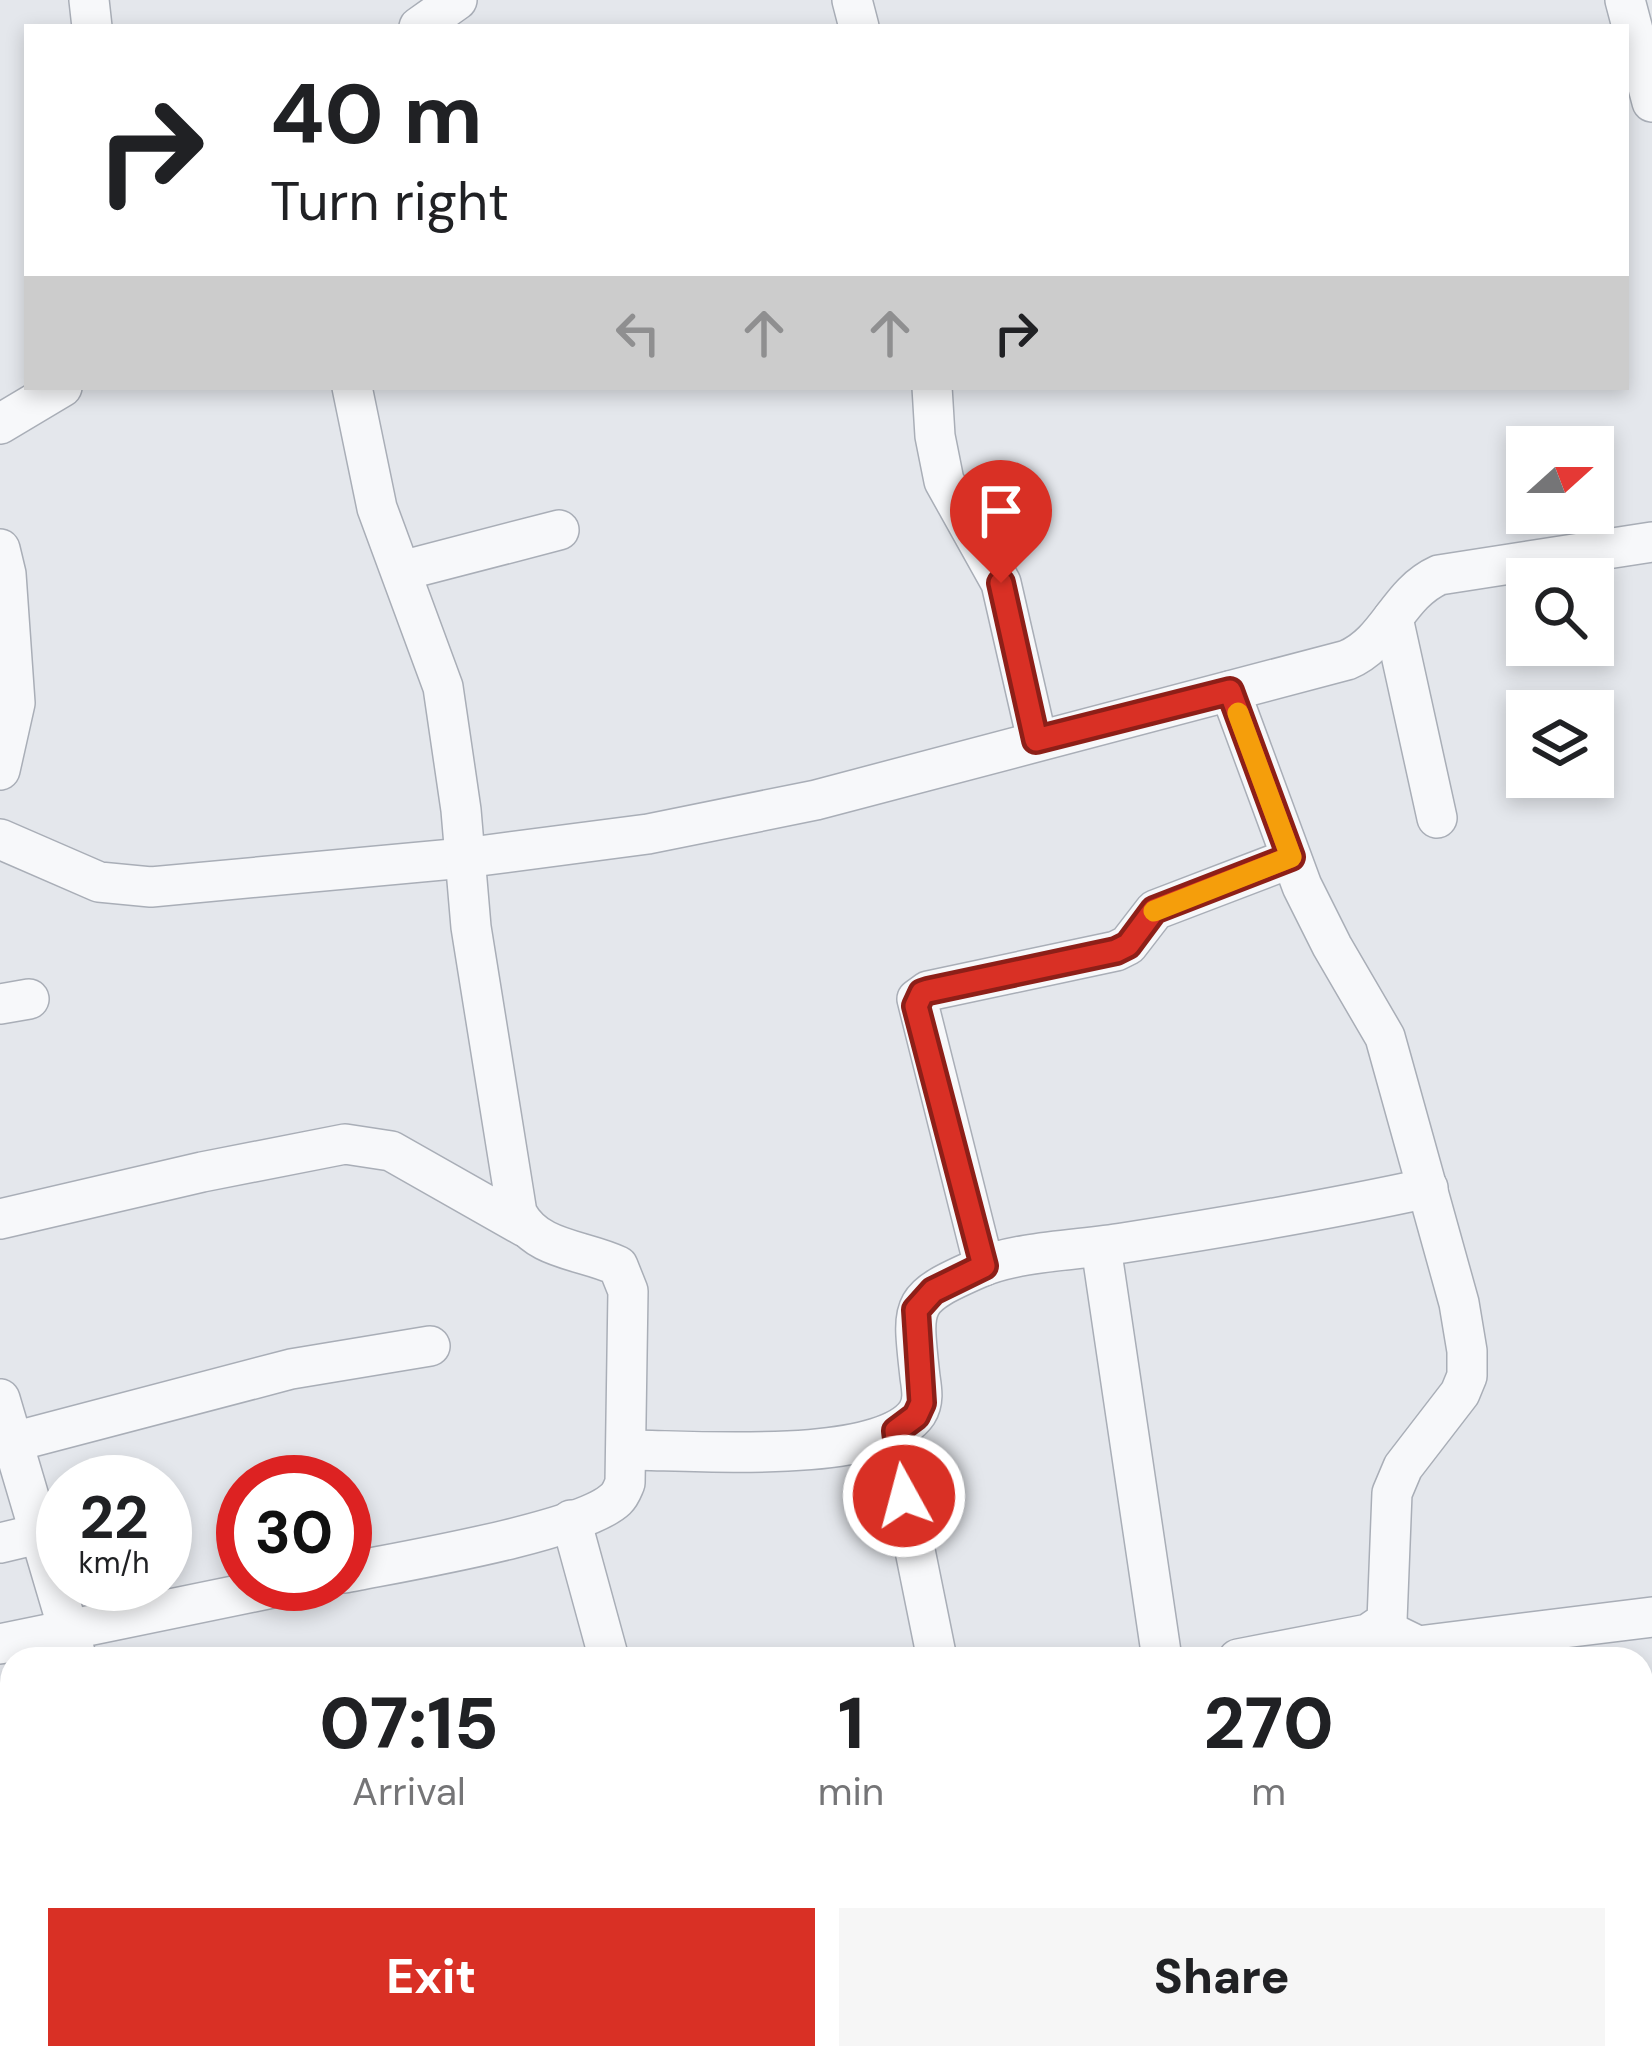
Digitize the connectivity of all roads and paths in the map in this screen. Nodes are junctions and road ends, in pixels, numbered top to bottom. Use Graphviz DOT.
graph roads {
  1 [pos="457,0"];
  2 [pos="1625,0"];
  3 [pos="423,24"];
  4 [pos="1652,102"];
  5 [pos="57,390"];
  6 [pos="353,390"];
  7 [pos="932,390"];
  8 [pos="0,424"];
  9 [pos="559,530"];
  10 [pos="1652,542"];
  11 [pos="0,549"];
  12 [pos="401,571"];
  13 [pos="1393,618"];
  14 [pos="1230,691"];
  15 [pos="1036,740"];
  16 [pos="0,770"];
  17 [pos="1437,818"];
  18 [pos="0,839"];
  19 [pos="1291,857"];
  20 [pos="464,858"];
  21 [pos="1428,1188"];
  22 [pos="0,1219"];
  23 [pos="525,1227"];
  24 [pos="1101,1247"];
  25 [pos="984,1266"];
  26 [pos="430,1346"];
  27 [pos="0,1399"];
  28 [pos="896,1431"];
  29 [pos="14,1442"];
  30 [pos="626,1450"];
  31 [pos="36,1514"];
  32 [pos="571,1520"];
  33 [pos="36,1534"];
  34 [pos="0,1543"];
  35 [pos="372,1568"];
  36 [pos="216,1605"];
  37 [pos="64,1611"];
  38 [pos="1652,1617"];
  39 [pos="1381,1628"];
  40 [pos="0,1644"];
  41 [pos="73,1645"];
  42 [pos="606,1647"];
  43 [pos="935,1647"];
  44 [pos="1160,1647"];
  45 [pos="1301,1647"];
  1 -- 3 [label="street"];
  2 -- 4 [label="street"];
  5 -- 8 [label="street"];
  6 -- 12 [label="street"];
  7 -- 15 [label="street"];
  9 -- 12 [label="street"];
  10 -- 13 [label="street"];
  11 -- 16 [label="street"];
  12 -- 20 [label="street"];
  13 -- 14 [label="street"];
  13 -- 17 [label="street"];
  14 -- 15 [label="street"];
  14 -- 19 [label="street"];
  15 -- 20 [label="street"];
  18 -- 20 [label="street"];
  19 -- 21 [label="street"];
  19 -- 25 [label="street"];
  20 -- 23 [label="street"];
  21 -- 24 [label="street"];
  21 -- 39 [label="street"];
  22 -- 23 [label="street"];
  23 -- 30 [label="street"];
  24 -- 25 [label="street"];
  24 -- 44 [label="street"];
  25 -- 28 [label="street"];
  26 -- 29 [label="street"];
  27 -- 29 [label="street"];
  28 -- 30 [label="street"];
  28 -- 43 [label="street"];
  29 -- 31 [label="street"];
  30 -- 32 [label="street"];
  32 -- 35 [label="street"];
  32 -- 42 [label="street"];
  33 -- 34 [label="street"];
  36 -- 41 [label="street"];
  37 -- 41 [label="street"];
  38 -- 39 [label="street"];
  39 -- 45 [label="street"];
  40 -- 41 [label="street"];
}
